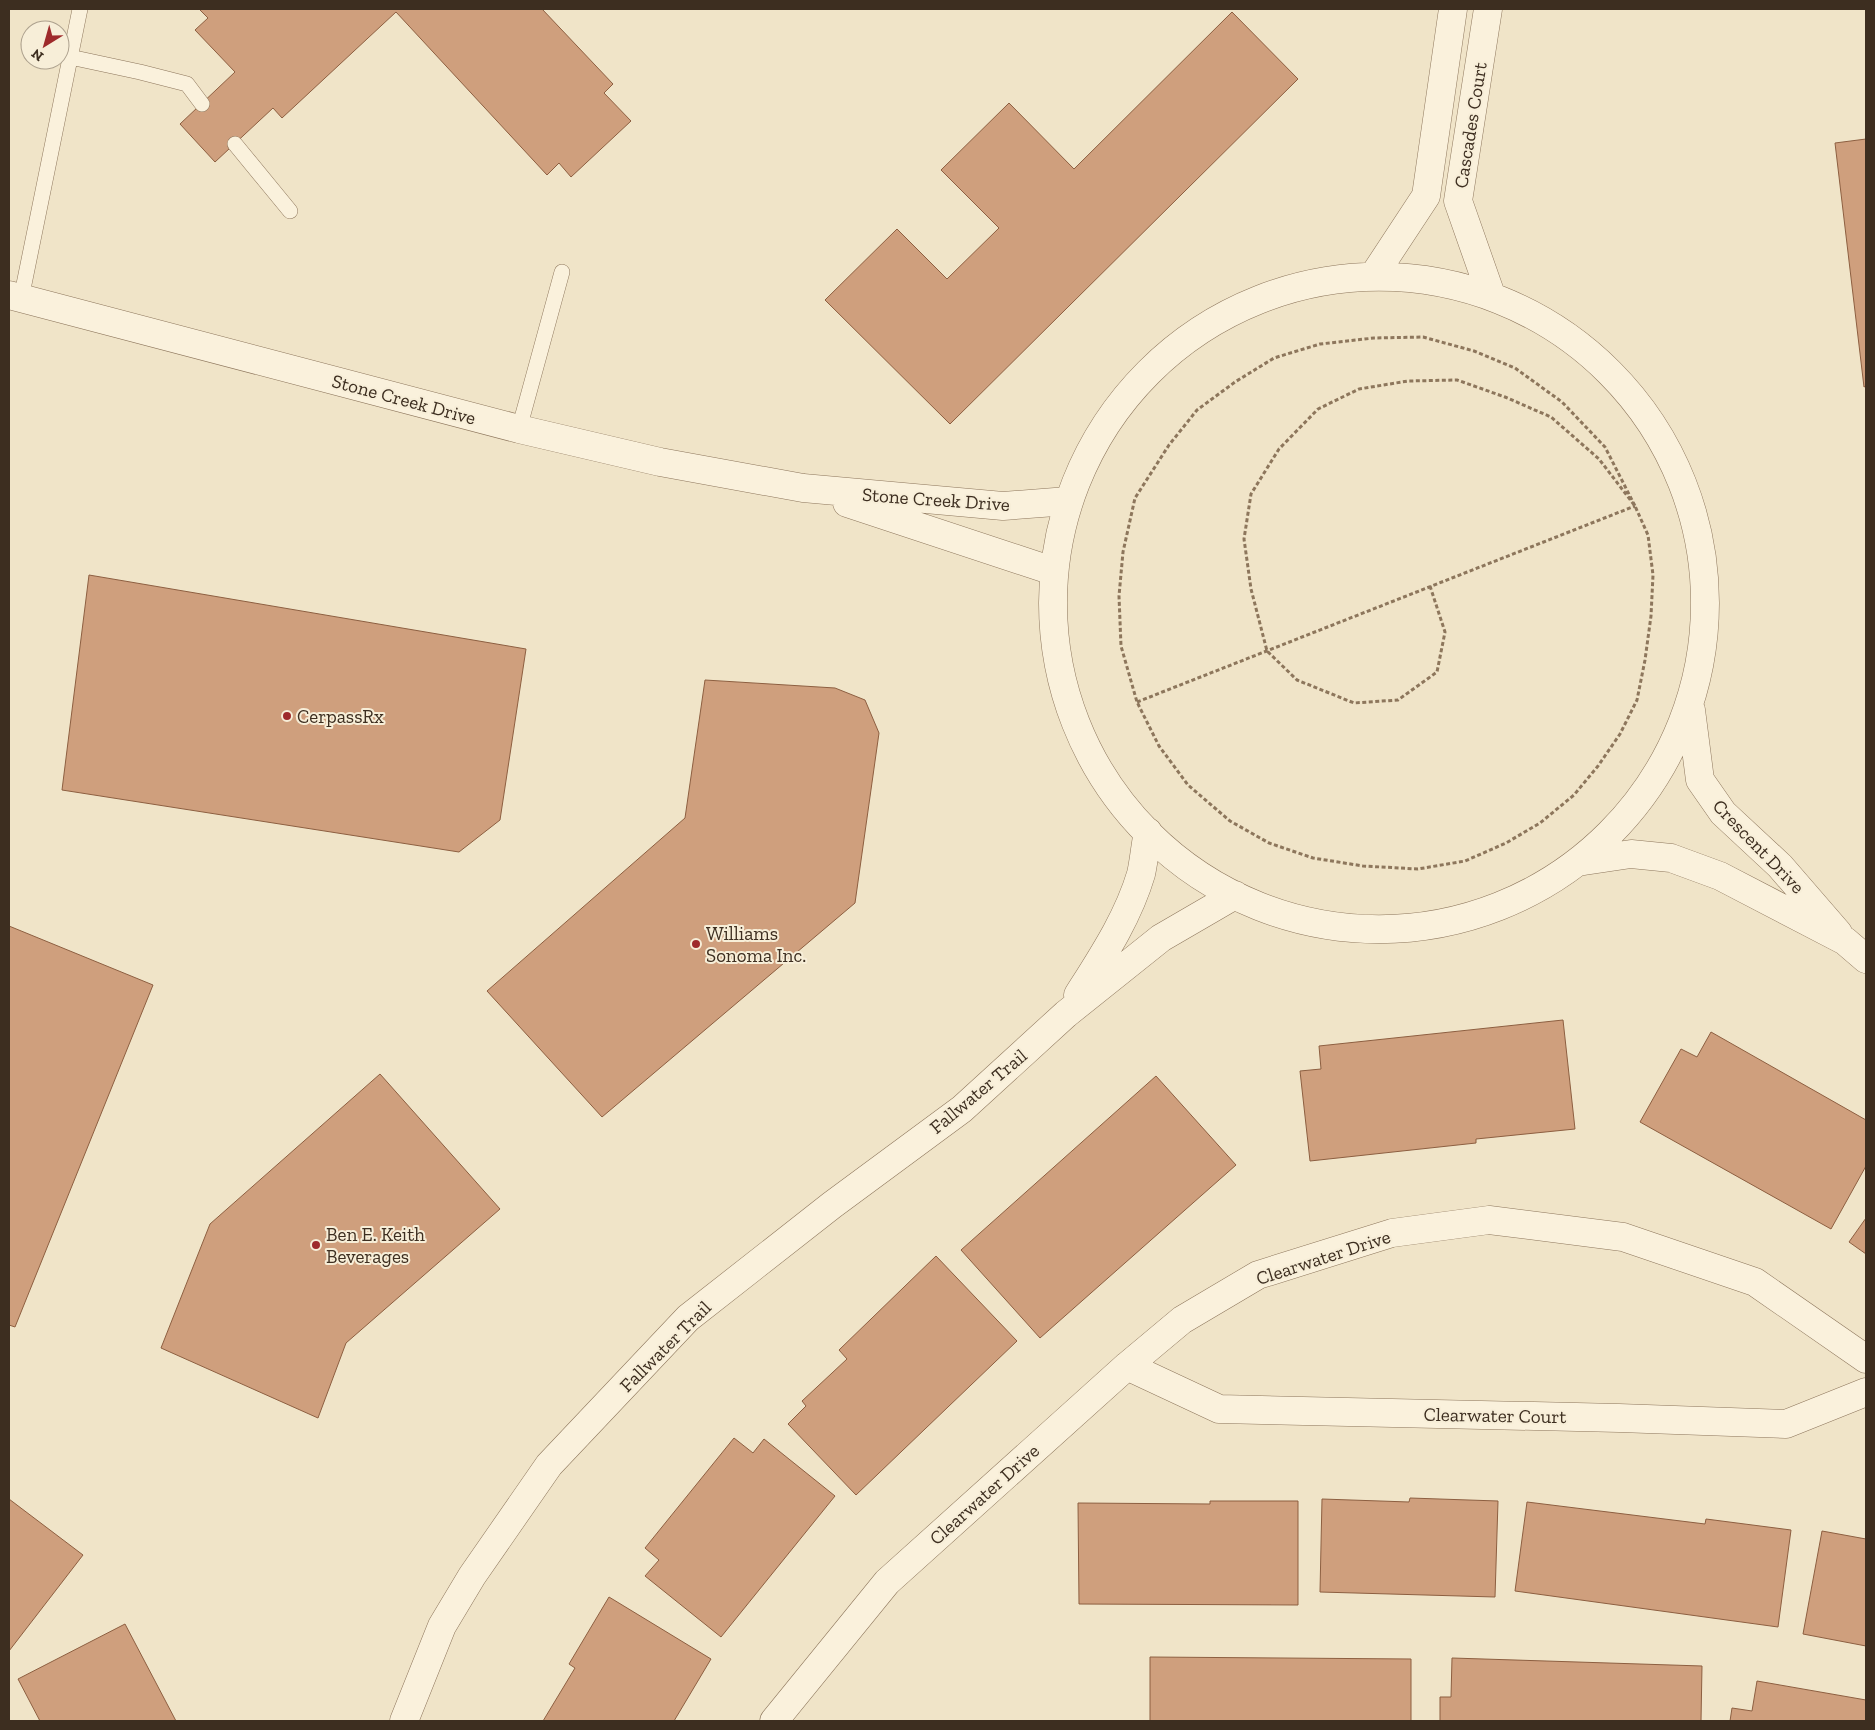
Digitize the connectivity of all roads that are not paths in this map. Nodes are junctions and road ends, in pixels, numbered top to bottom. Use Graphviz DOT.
graph roads {
  1 [pos="80,9"];
  2 [pos="1453,9"];
  3 [pos="1488,9"];
  4 [pos="70,57"];
  5 [pos="67,70"];
  6 [pos="202,104"];
  7 [pos="235,144"];
  8 [pos="290,211"];
  9 [pos="562,272"];
  10 [pos="1374,275"];
  11 [pos="1491,295"];
  12 [pos="15,297"];
  13 [pos="519,429"];
  14 [pos="803,488"];
  15 [pos="1068,501"];
  16 [pos="1054,571"];
  17 [pos="1691,710"];
  18 [pos="1148,832"];
  19 [pos="1584,861"];
  20 [pos="1236,895"];
  21 [pos="1845,942"];
  22 [pos="1866,959"];
  23 [pos="1066,1014"];
  24 [pos="1866,1359"];
  25 [pos="1127,1366"];
  26 [pos="1866,1392"];
  27 [pos="404,1721"];
  28 [pos="774,1721"];
  1 -- 4 [label="lane"];
  2 -- 10 [label="street, Cascades Court"];
  3 -- 11 [label="street, Cascades Court"];
  4 -- 6 [label="lane"];
  5 -- 12 [label="lane"];
  7 -- 8 [label="lane"];
  9 -- 13 [label="lane"];
  10 -- 11 [label="street"];
  10 -- 15 [label="street"];
  11 -- 17 [label="street"];
  12 -- 13 [label="street, Stone Creek Drive"];
  13 -- 14 [label="street, Stone Creek Drive"];
  14 -- 15 [label="street, Stone Creek Drive"];
  14 -- 16 [label="street, Stone Creek Drive"];
  15 -- 16 [label="street"];
  16 -- 18 [label="street"];
  17 -- 19 [label="street"];
  17 -- 21 [label="street, Crescent Drive"];
  18 -- 20 [label="street"];
  18 -- 23 [label="street, Fallwater Trail"];
  19 -- 20 [label="street"];
  19 -- 21 [label="street, Crescent Drive"];
  20 -- 23 [label="street, Fallwater Trail"];
  21 -- 22 [label="street, Crescent Drive"];
  23 -- 27 [label="street, Fallwater Trail"];
  24 -- 25 [label="street, Clearwater Drive"];
  25 -- 26 [label="street, Clearwater Court"];
  25 -- 28 [label="street, Clearwater Drive"];
}
